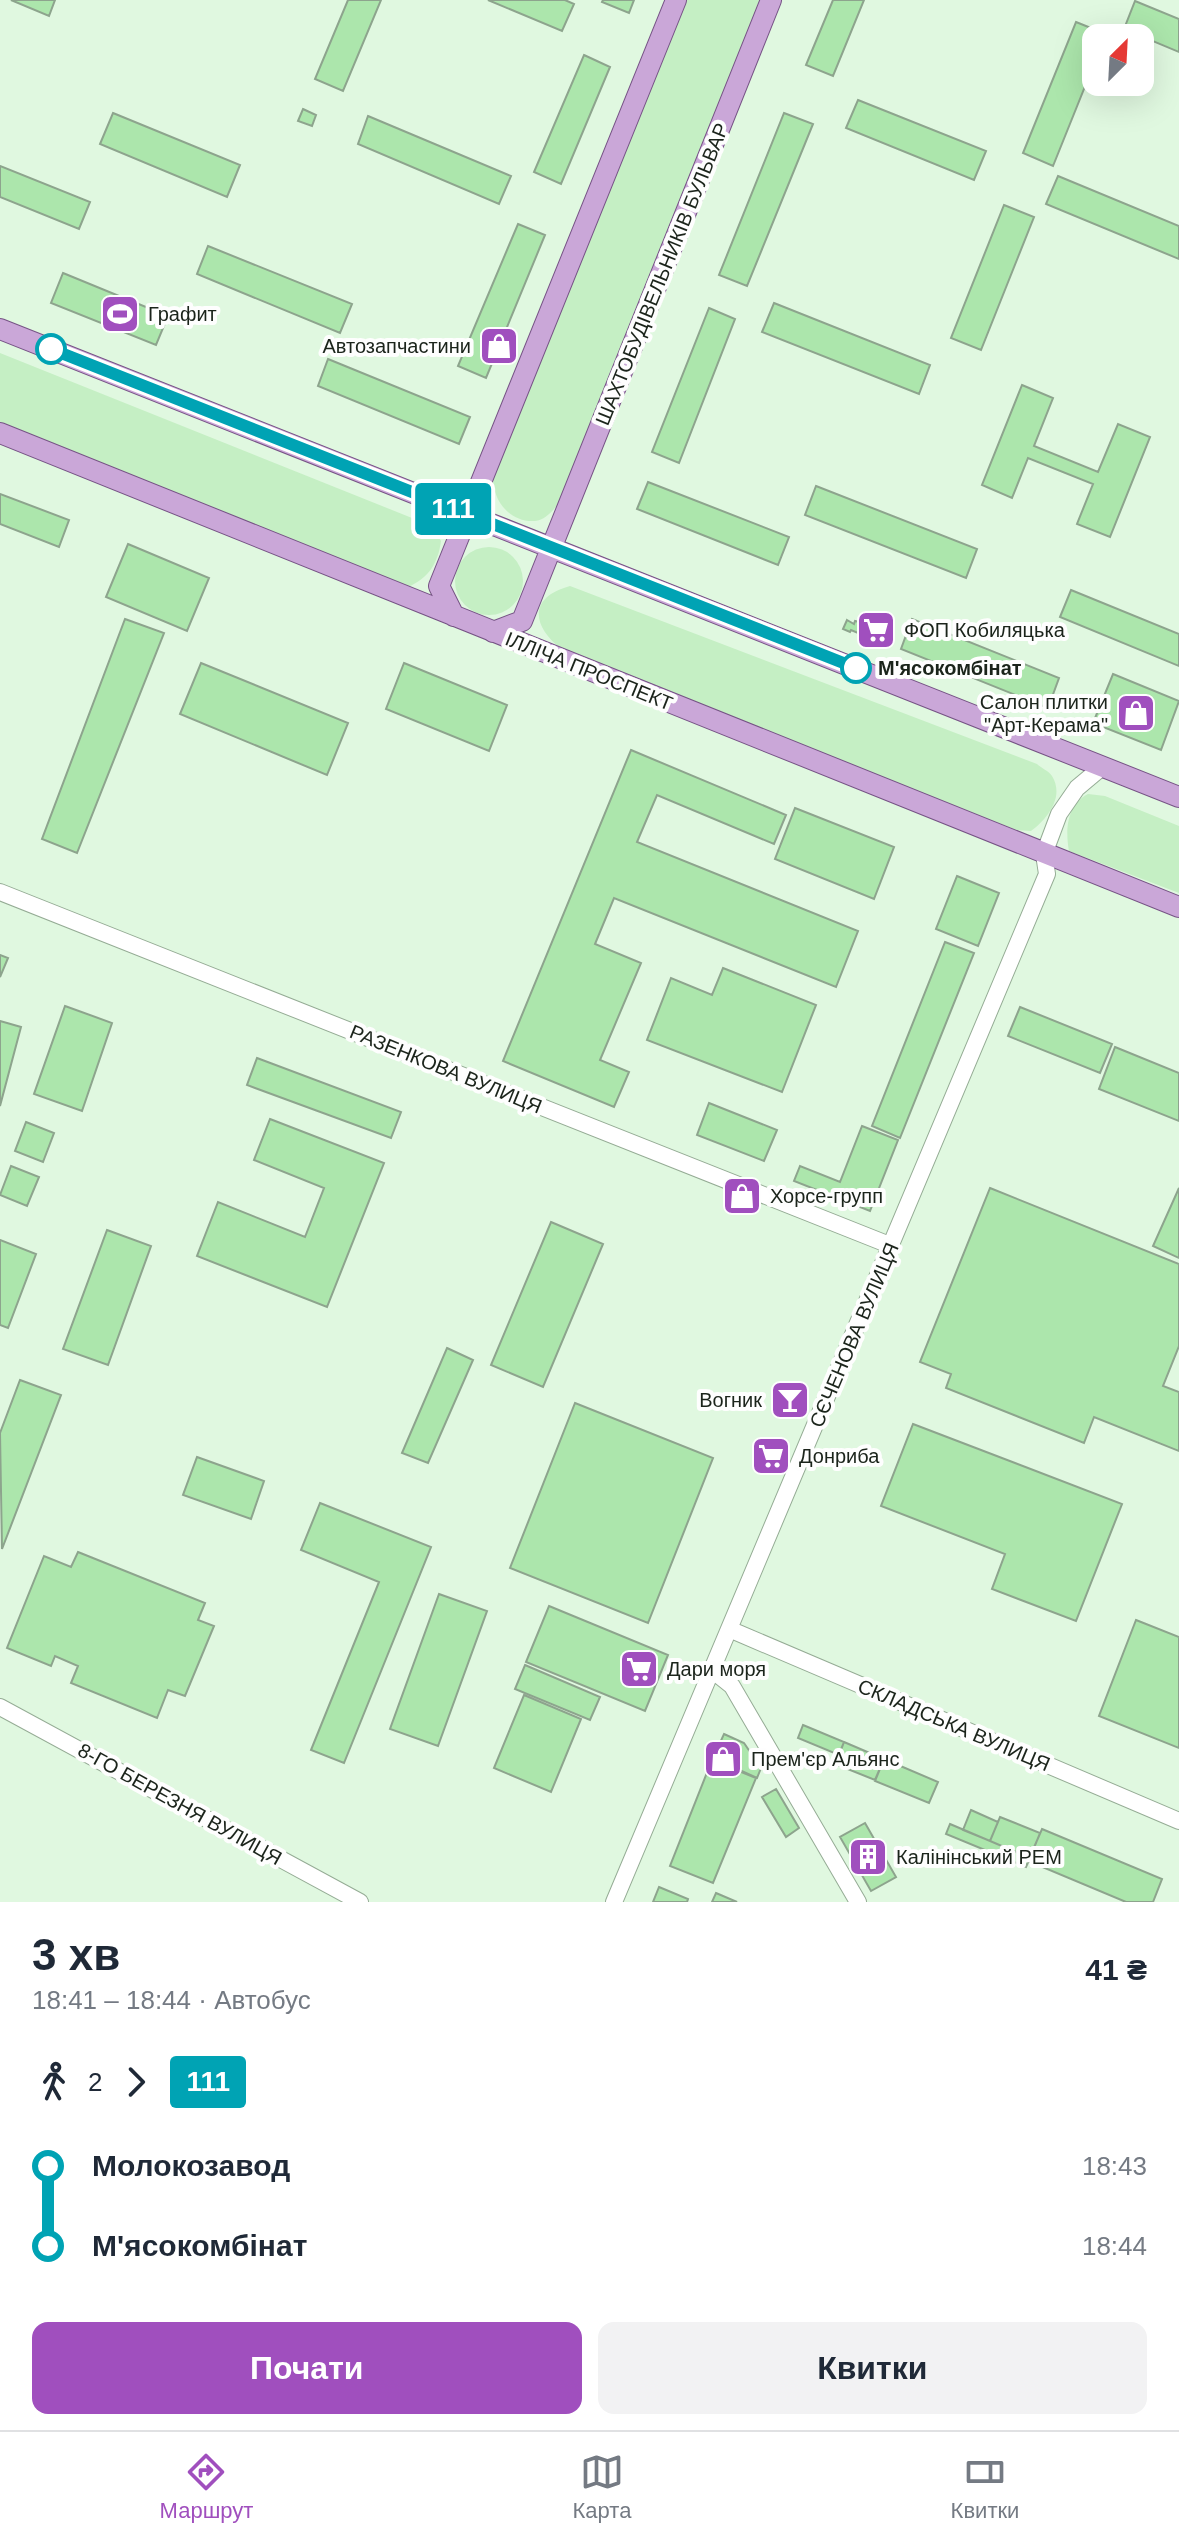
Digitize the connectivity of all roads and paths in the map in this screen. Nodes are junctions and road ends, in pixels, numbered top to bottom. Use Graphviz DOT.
graph roads {
  1 [pos="676,0"];
  2 [pos="771,0"];
  3 [pos="0,329"];
  4 [pos="0,433"];
  5 [pos="468,514"];
  6 [pos="552,548"];
  7 [pos="454,616"];
  8 [pos="493,632"];
  9 [pos="1102,767"];
  10 [pos="1179,797"];
  11 [pos="1044,854"];
  12 [pos="0,892"];
  13 [pos="1179,907"];
  14 [pos="892,1246"];
  15 [pos="729,1629"];
  16 [pos="712,1670"];
  17 [pos="0,1707"];
  18 [pos="1179,1821"];
  19 [pos="360,1902"];
  20 [pos="614,1902"];
  21 [pos="858,1902"];
  1 -- 5 [label="main road"];
  2 -- 6 [label="main road, ШАХТОБУДІВЕЛЬНИКІВ БУЛЬВАР"];
  3 -- 5 [label="main road"];
  4 -- 7 [label="main road, ІЛЛІЧА ПРОСПЕКТ"];
  5 -- 6 [label="main road"];
  5 -- 7 [label="main road"];
  6 -- 8 [label="main road, ШАХТОБУДІВЕЛЬНИКІВ БУЛЬВАР"];
  6 -- 9 [label="main road"];
  7 -- 8 [label="main road, ІЛЛІЧА ПРОСПЕКТ"];
  8 -- 11 [label="main road, ІЛЛІЧА ПРОСПЕКТ"];
  9 -- 10 [label="main road"];
  9 -- 11 [label="street, СЄЧЕНОВА ВУЛИЦЯ"];
  11 -- 13 [label="main road, ІЛЛІЧА ПРОСПЕКТ"];
  11 -- 14 [label="street, СЄЧЕНОВА ВУЛИЦЯ"];
  12 -- 14 [label="street, РАЗЕНКОВА ВУЛИЦЯ"];
  14 -- 15 [label="street, СЄЧЕНОВА ВУЛИЦЯ"];
  15 -- 16 [label="street, СЄЧЕНОВА ВУЛИЦЯ"];
  15 -- 18 [label="street, СКЛАДСЬКА ВУЛИЦЯ"];
  16 -- 20 [label="street, СЄЧЕНОВА ВУЛИЦЯ"];
  16 -- 21 [label="street"];
  17 -- 19 [label="street, 8-ГО БЕРЕЗНЯ ВУЛИЦЯ"];
}
